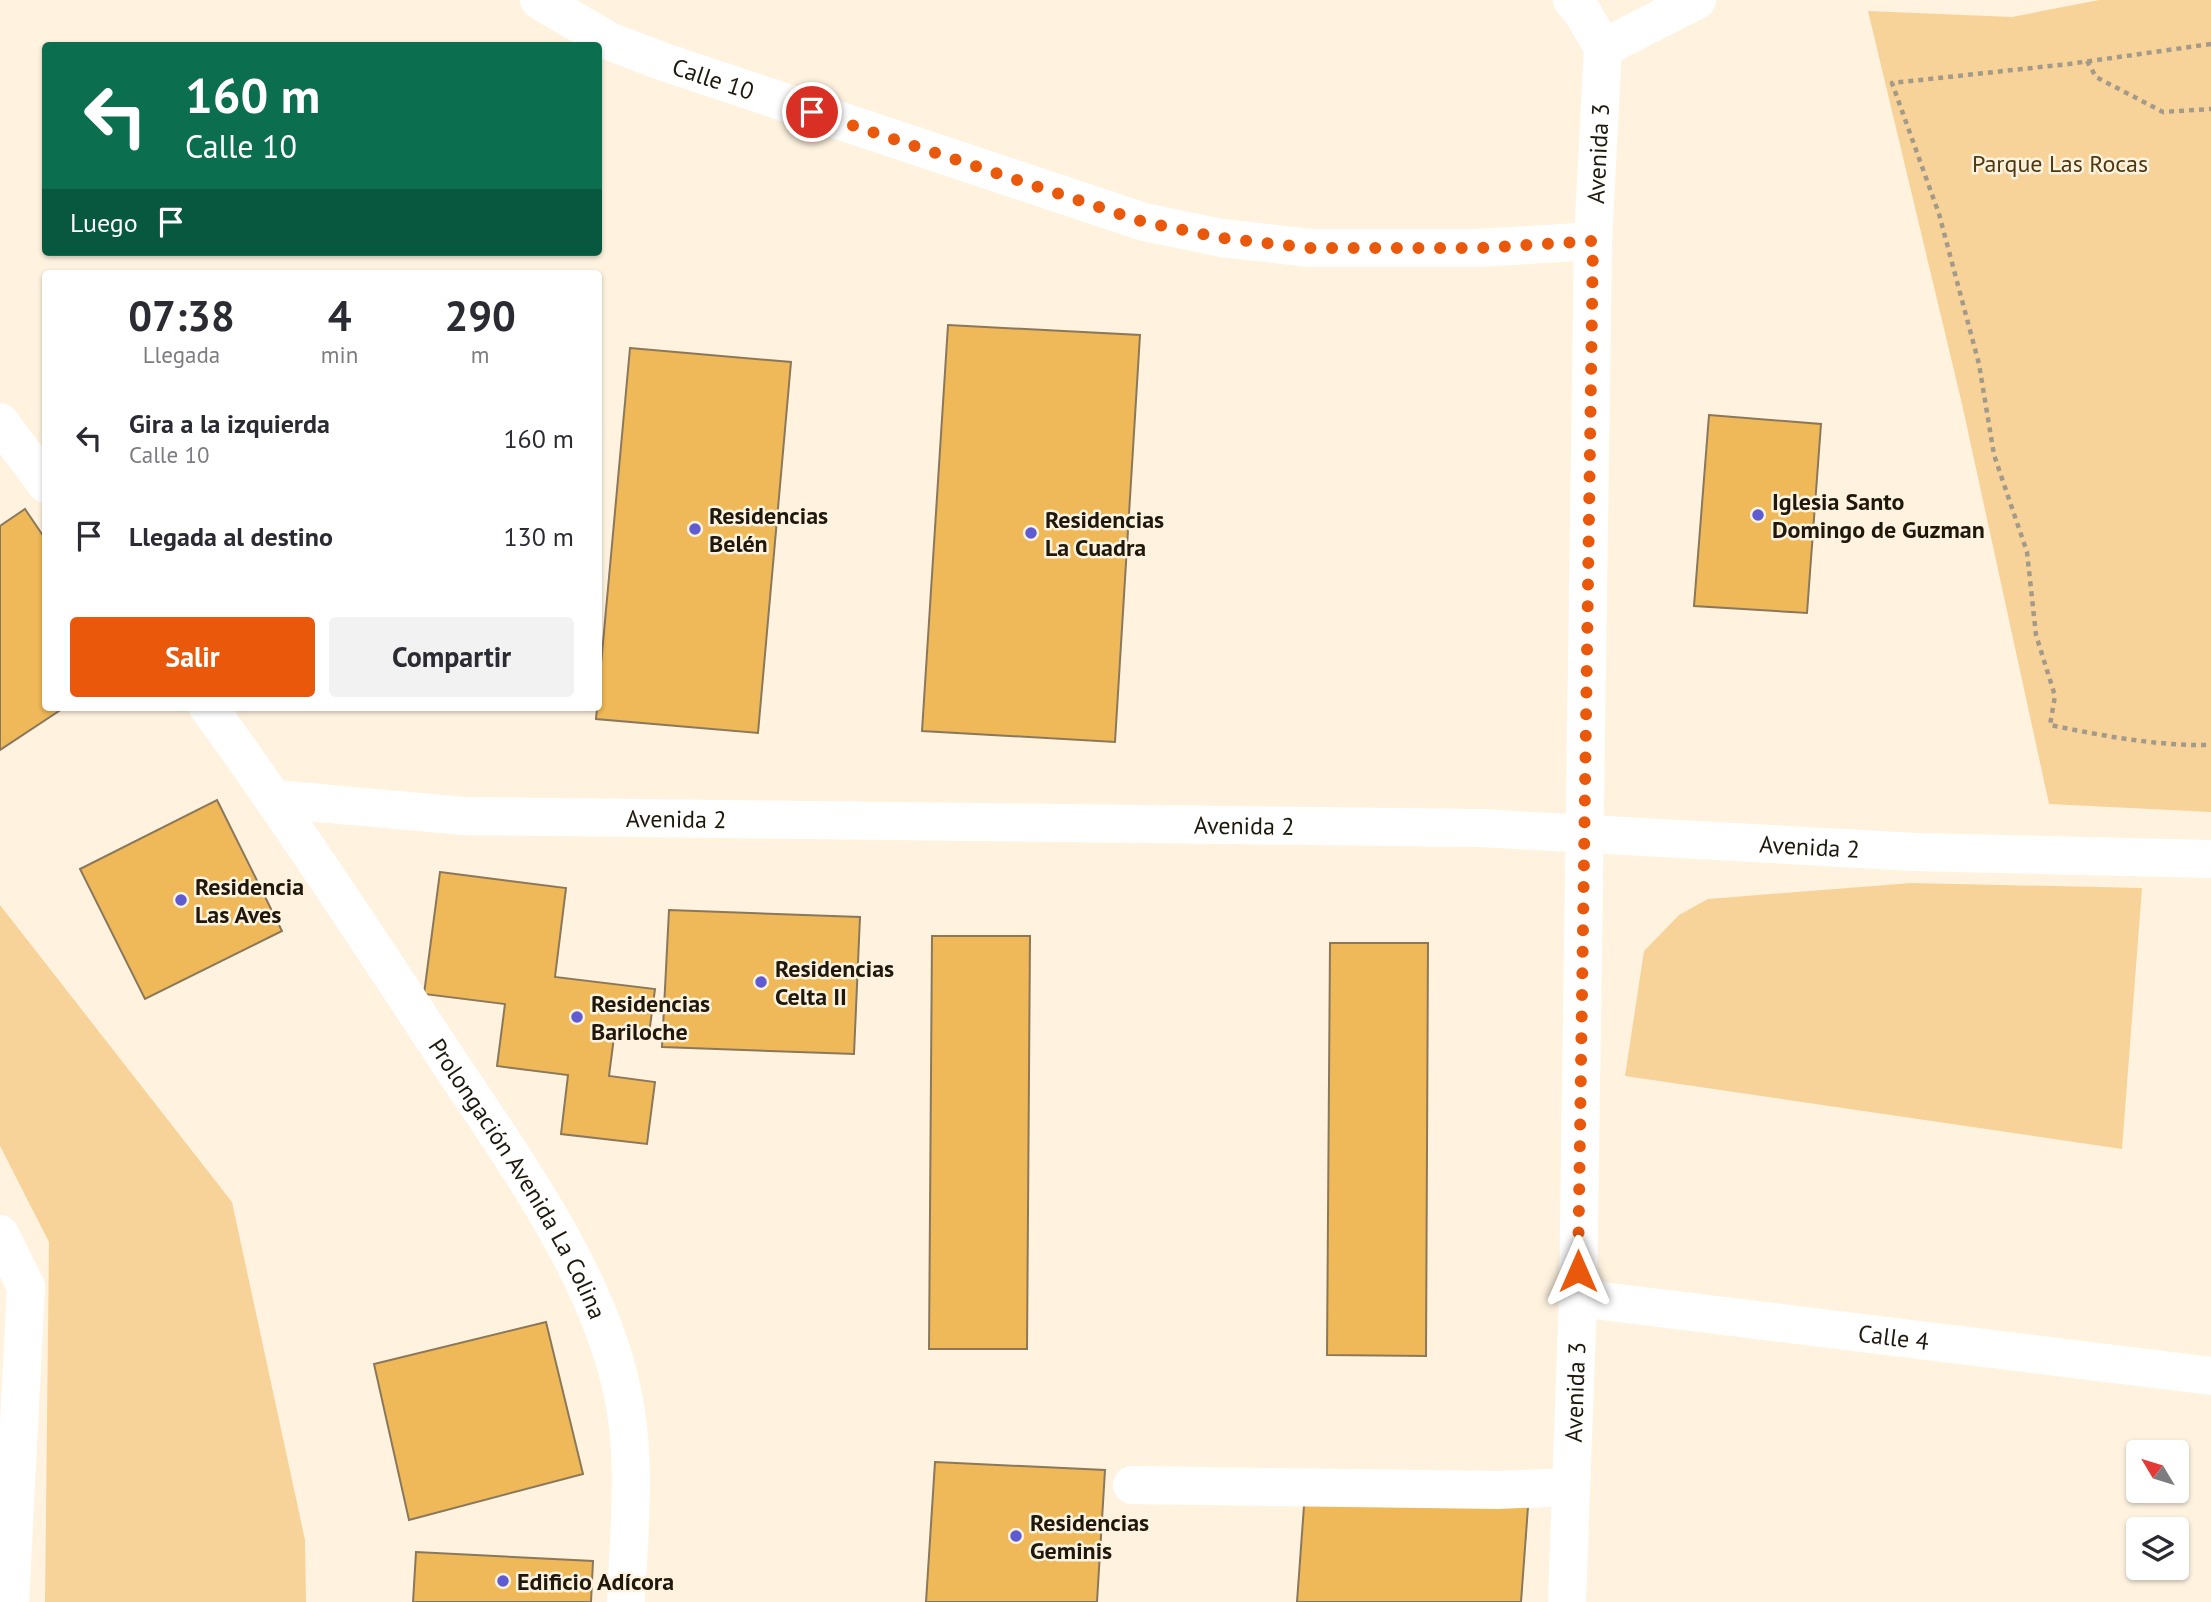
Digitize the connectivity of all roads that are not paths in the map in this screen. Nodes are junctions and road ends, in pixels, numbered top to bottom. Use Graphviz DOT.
graph roads {
  1 [pos="539,0"];
  2 [pos="1572,0"];
  3 [pos="1697,0"];
  4 [pos="1603,48"];
  5 [pos="1593,241"];
  6 [pos="0,422"];
  7 [pos="42,479"];
  8 [pos="211,711"];
  9 [pos="275,799"];
  10 [pos="1584,834"];
  11 [pos="2211,859"];
  12 [pos="0,1234"];
  13 [pos="1578,1298"];
  14 [pos="2211,1376"];
  15 [pos="1132,1485"];
  16 [pos="1571,1487"];
  17 [pos="10,1602"];
  18 [pos="626,1602"];
  19 [pos="1567,1602"];
  1 -- 5 [label="street, Calle 10"];
  2 -- 4 [label="street"];
  3 -- 4 [label="street"];
  4 -- 5 [label="street, Avenida 3"];
  5 -- 10 [label="street, Avenida 3"];
  6 -- 7 [label="street"];
  8 -- 9 [label="street, Prolongación Avenida La Colina"];
  9 -- 10 [label="street, Avenida 2"];
  9 -- 18 [label="street, Prolongación Avenida La Colina"];
  10 -- 11 [label="street, Avenida 2"];
  10 -- 13 [label="street, Avenida 3"];
  12 -- 17 [label="street"];
  13 -- 14 [label="street, Calle 4"];
  13 -- 16 [label="street, Avenida 3"];
  15 -- 16 [label="street"];
  16 -- 19 [label="street, Avenida 3"];
}
